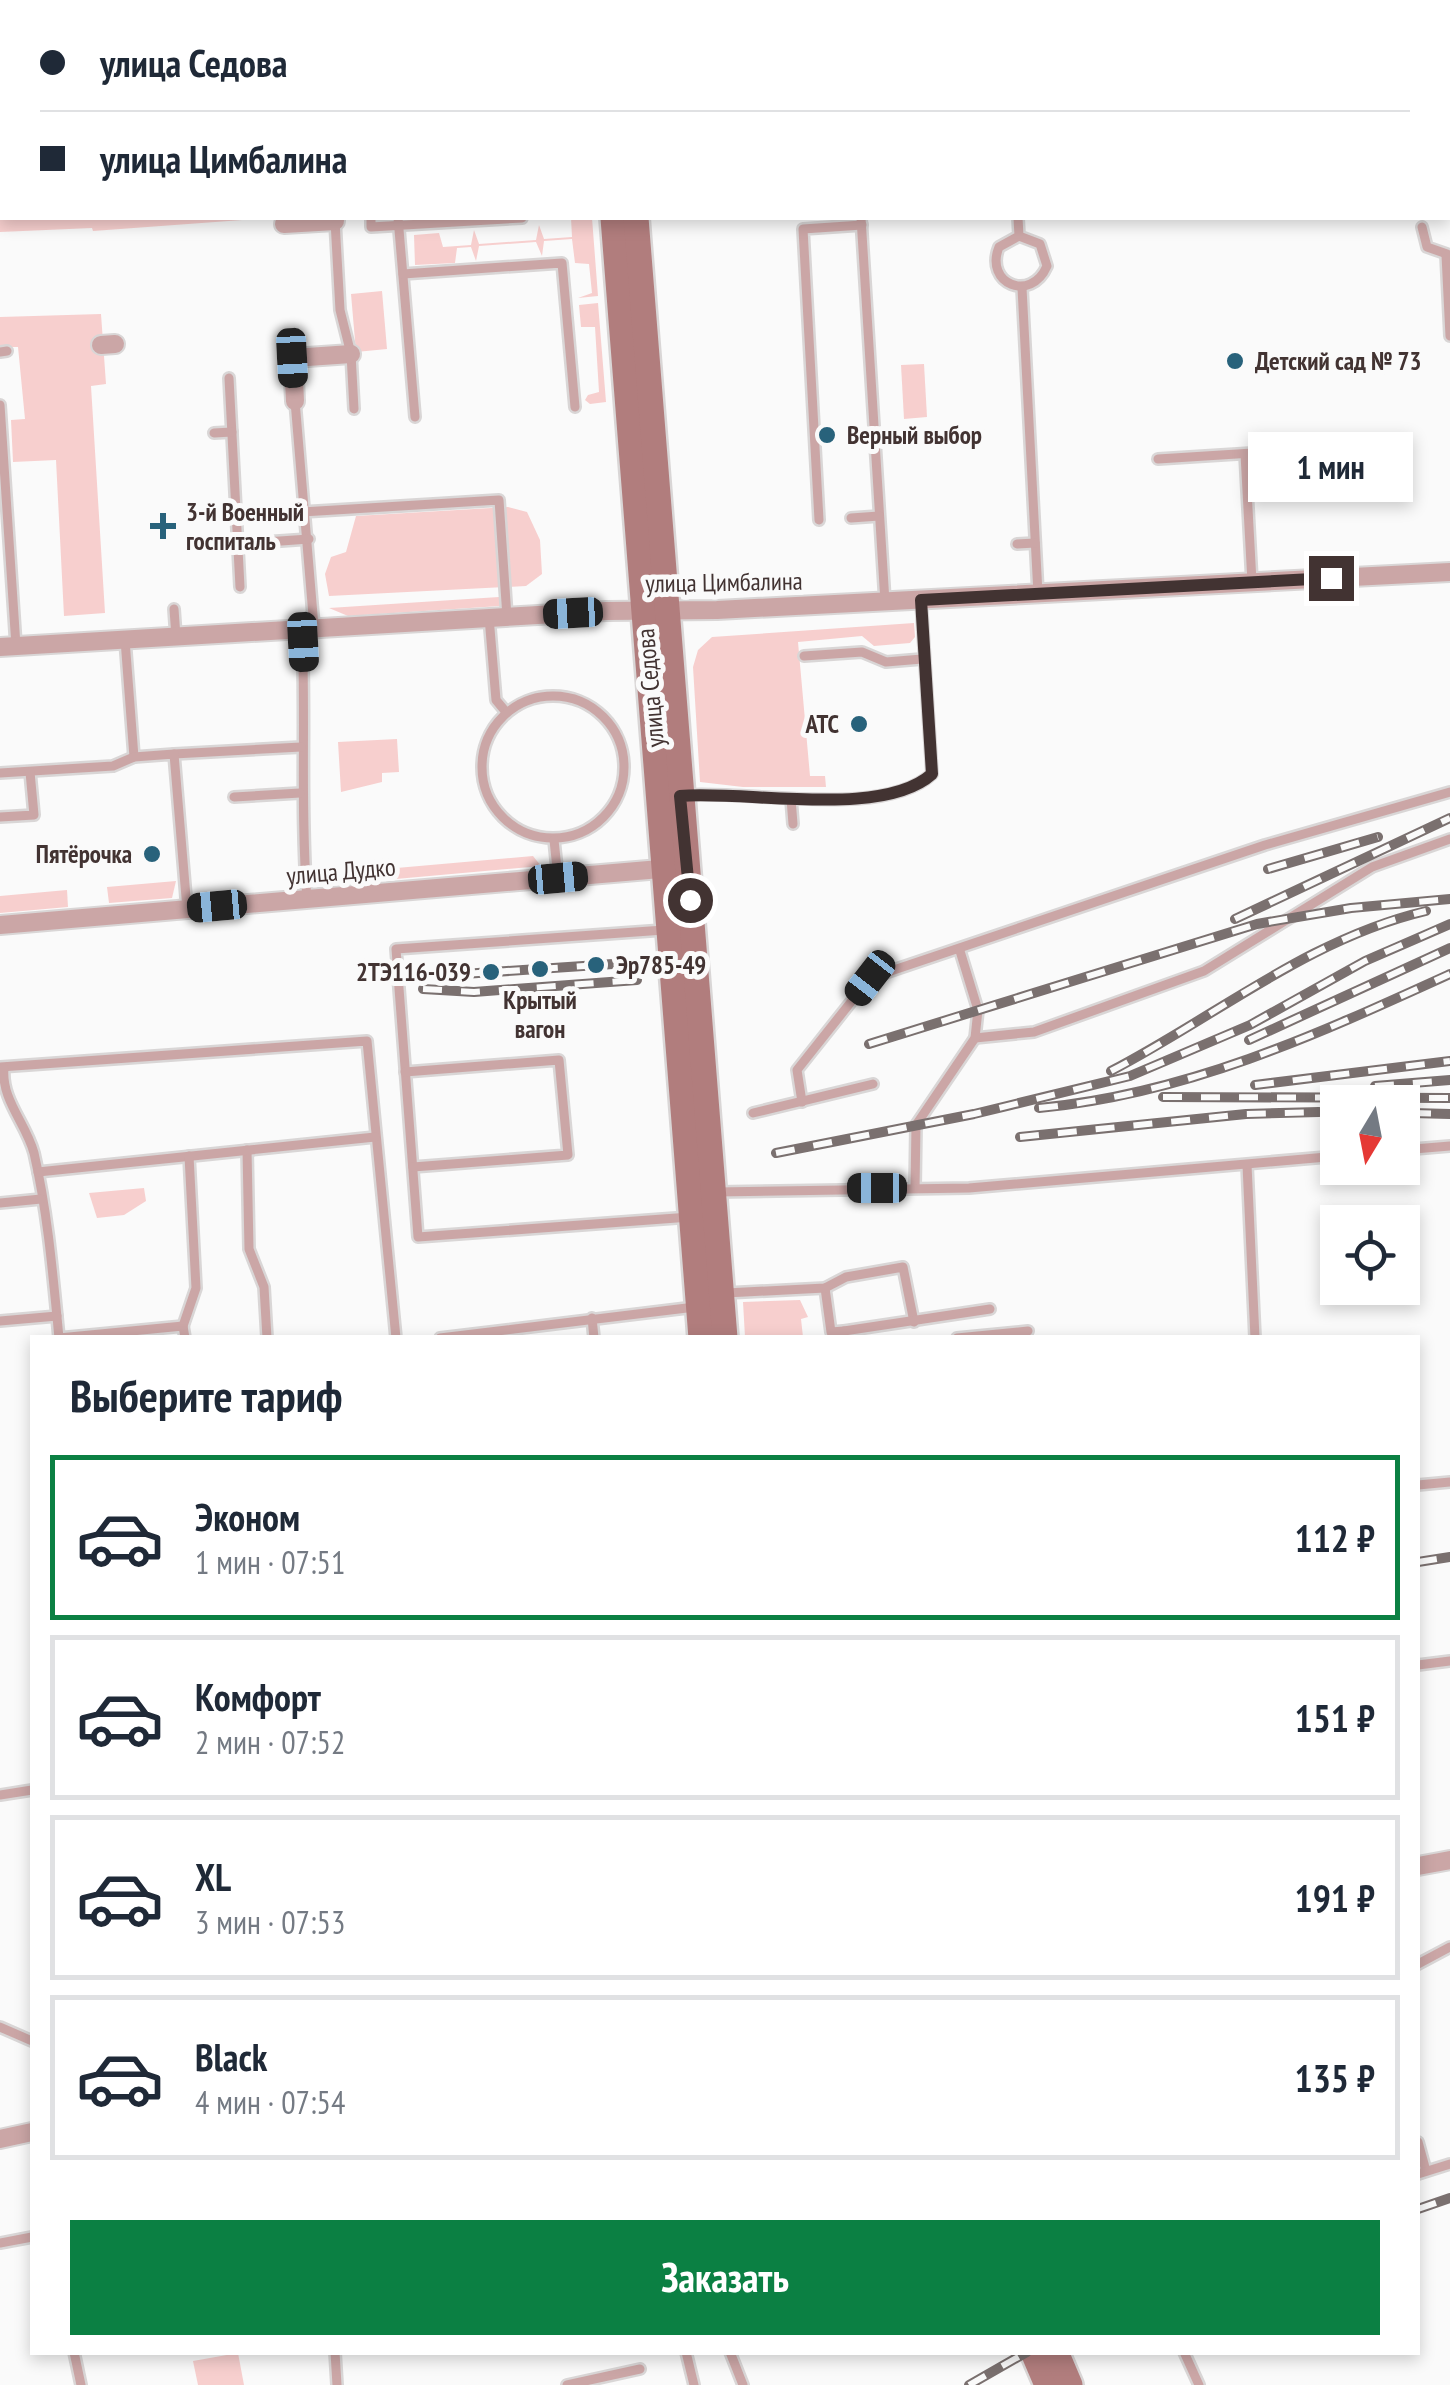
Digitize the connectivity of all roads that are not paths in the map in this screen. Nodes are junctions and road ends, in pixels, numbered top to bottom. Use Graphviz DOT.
graph roads {
  1 [pos="284,220"];
  2 [pos="370,220"];
  3 [pos="460,220"];
  4 [pos="614,220"];
  5 [pos="636,220"];
  6 [pos="1018,220"];
  7 [pos="335,221"];
  8 [pos="862,221"];
  9 [pos="398,222"];
  10 [pos="1422,227"];
  11 [pos="1019,236"];
  12 [pos="1448,254"];
  13 [pos="403,274"];
  14 [pos="1022,288"];
  15 [pos="1450,336"];
  16 [pos="351,354"];
  17 [pos="230,378"];
  18 [pos="295,401"];
  19 [pos="0,405"];
  20 [pos="575,406"];
  21 [pos="354,410"];
  22 [pos="415,417"];
  23 [pos="232,432"];
  24 [pos="214,433"];
  25 [pos="1332,448"];
  26 [pos="1245,454"];
  27 [pos="1158,459"];
  28 [pos="302,512"];
  29 [pos="879,516"];
  30 [pos="851,518"];
  31 [pos="819,520"];
  32 [pos="308,539"];
  33 [pos="1035,543"];
  34 [pos="238,544"];
  35 [pos="1018,544"];
  36 [pos="1450,572"];
  37 [pos="1252,582"];
  38 [pos="240,587"];
  39 [pos="1038,594"];
  40 [pos="921,600"];
  41 [pos="885,602"];
  42 [pos="174,609"];
  43 [pos="655,610"];
  44 [pos="498,617"];
  45 [pos="308,628"];
  46 [pos="176,636"];
  47 [pos="125,640"];
  48 [pos="8,646"];
  49 [pos="804,656"];
  50 [pos="922,660"];
  51 [pos="506,712"];
  52 [pos="301,746"];
  53 [pos="174,754"];
  54 [pos="134,757"];
  55 [pos="30,772"];
  56 [pos="0,773"];
  57 [pos="1450,792"];
  58 [pos="300,793"];
  59 [pos="680,796"];
  60 [pos="234,797"];
  61 [pos="791,799"];
  62 [pos="0,818"];
  63 [pos="793,824"];
  64 [pos="1450,839"];
  65 [pos="554,840"];
  66 [pos="676,868"];
  67 [pos="558,878"];
  68 [pos="308,899"];
  69 [pos="187,909"];
  70 [pos="0,925"];
  71 [pos="672,929"];
  72 [pos="960,950"];
  73 [pos="976,1038"];
  74 [pos="2,1067"];
  75 [pos="405,1072"];
  76 [pos="873,1084"];
  77 [pos="802,1102"];
  78 [pos="753,1114"];
  79 [pos="375,1137"];
  80 [pos="1450,1146"];
  81 [pos="1420,1148"];
  82 [pos="247,1150"];
  83 [pos="188,1156"];
  84 [pos="1320,1158"];
  85 [pos="1248,1164"];
  86 [pos="413,1167"];
  87 [pos="38,1172"];
  88 [pos="915,1188"];
  89 [pos="41,1198"];
  90 [pos="0,1202"];
  91 [pos="703,1204"];
  92 [pos="825,1288"];
  93 [pos="710,1300"];
  94 [pos="990,1309"];
  95 [pos="57,1316"];
  96 [pos="592,1318"];
  97 [pos="0,1321"];
  98 [pos="908,1323"];
  99 [pos="1028,1331"];
  100 [pos="184,1332"];
  101 [pos="519,1333"];
  102 [pos="844,1334"];
  103 [pos="59,1335"];
  104 [pos="122,1335"];
  105 [pos="267,1335"];
  106 [pos="396,1335"];
  107 [pos="487,1335"];
  108 [pos="594,1335"];
  109 [pos="702,1335"];
  110 [pos="723,1335"];
  111 [pos="905,1335"];
  112 [pos="1006,1335"];
  113 [pos="1255,1335"];
  114 [pos="1450,1482"];
  115 [pos="1420,1485"];
  116 [pos="1450,1661"];
  117 [pos="1420,1665"];
  118 [pos="30,1790"];
  119 [pos="0,1795"];
  120 [pos="1450,1860"];
  121 [pos="1420,1866"];
  122 [pos="1450,1947"];
  123 [pos="1420,1963"];
  124 [pos="0,2027"];
  125 [pos="30,2040"];
  126 [pos="30,2132"];
  127 [pos="0,2138"];
  128 [pos="1450,2164"];
  129 [pos="1422,2172"];
  130 [pos="30,2237"];
  131 [pos="0,2243"];
  132 [pos="75,2355"];
  133 [pos="335,2355"];
  134 [pos="687,2355"];
  135 [pos="731,2355"];
  136 [pos="1034,2355"];
  137 [pos="1057,2355"];
  138 [pos="1185,2355"];
  139 [pos="640,2369"];
  140 [pos="81,2385"];
  141 [pos="337,2385"];
  142 [pos="567,2385"];
  143 [pos="694,2385"];
  144 [pos="743,2385"];
  145 [pos="1048,2385"];
  146 [pos="1070,2385"];
  147 [pos="1200,2385"];
  1 -- 7 [label="street"];
  2 -- 9 [label="lane"];
  3 -- 9 [label="lane"];
  4 -- 43 [label="main road, улица Седова"];
  5 -- 43 [label="main road, улица Седова"];
  6 -- 11 [label="lane"];
  7 -- 16 [label="lane"];
  8 -- 29 [label="lane"];
  8 -- 31 [label="lane"];
  9 -- 13 [label="lane"];
  10 -- 12 [label="lane"];
  11 -- 14 [label="lane"];
  11 -- 14 [label="lane"];
  12 -- 15 [label="lane"];
  13 -- 20 [label="lane"];
  13 -- 22 [label="lane"];
  14 -- 33 [label="lane"];
  16 -- 18 [label="street"];
  16 -- 21 [label="lane"];
  17 -- 23 [label="lane"];
  18 -- 28 [label="lane"];
  19 -- 48 [label="lane"];
  23 -- 24 [label="lane"];
  23 -- 34 [label="lane"];
  25 -- 26 [label="lane"];
  26 -- 27 [label="lane"];
  26 -- 37 [label="lane"];
  28 -- 32 [label="lane"];
  28 -- 44 [label="lane"];
  29 -- 30 [label="lane"];
  29 -- 41 [label="lane"];
  32 -- 34 [label="lane"];
  32 -- 45 [label="lane"];
  33 -- 35 [label="lane"];
  33 -- 39 [label="lane"];
  34 -- 38 [label="lane"];
  36 -- 37 [label="street, улица Цимбалина"];
  37 -- 39 [label="street, улица Цимбалина"];
  39 -- 40 [label="street, улица Цимбалина"];
  40 -- 41 [label="street, улица Цимбалина"];
  40 -- 50 [label="lane"];
  41 -- 43 [label="street, улица Цимбалина"];
  42 -- 46 [label="lane"];
  43 -- 44 [label="street, улица Цимбалина"];
  43 -- 59 [label="main road, улица Седова"];
  43 -- 66 [label="main road, улица Седова"];
  44 -- 45 [label="street, улица Цимбалина"];
  44 -- 51 [label="lane"];
  45 -- 46 [label="street, улица Цимбалина"];
  45 -- 52 [label="lane"];
  46 -- 47 [label="street, улица Цимбалина"];
  47 -- 48 [label="street, улица Цимбалина"];
  47 -- 54 [label="lane"];
  49 -- 50 [label="lane"];
  50 -- 61 [label="lane"];
  51 -- 65 [label="lane"];
  51 -- 65 [label="lane"];
  52 -- 53 [label="lane"];
  52 -- 58 [label="lane"];
  53 -- 54 [label="lane"];
  53 -- 69 [label="lane"];
  54 -- 55 [label="lane"];
  55 -- 56 [label="lane"];
  55 -- 62 [label="lane"];
  57 -- 72 [label="lane"];
  58 -- 60 [label="lane"];
  58 -- 68 [label="lane"];
  59 -- 61 [label="lane"];
  59 -- 66 [label="main road, улица Седова"];
  61 -- 63 [label="lane"];
  64 -- 73 [label="lane"];
  65 -- 67 [label="lane"];
  66 -- 67 [label="street, улица Дудко"];
  66 -- 71 [label="main road, улица Седова"];
  66 -- 91 [label="main road, улица Седова"];
  67 -- 68 [label="street, улица Дудко"];
  68 -- 69 [label="street, улица Дудко"];
  69 -- 70 [label="street, улица Дудко"];
  71 -- 75 [label="lane"];
  71 -- 91 [label="main road, улица Седова"];
  72 -- 73 [label="lane"];
  72 -- 77 [label="lane"];
  73 -- 88 [label="lane"];
  74 -- 79 [label="lane"];
  74 -- 87 [label="lane"];
  75 -- 86 [label="lane"];
  75 -- 86 [label="lane"];
  76 -- 77 [label="lane"];
  77 -- 78 [label="lane"];
  79 -- 82 [label="lane"];
  79 -- 106 [label="lane"];
  80 -- 81 [label="lane"];
  82 -- 83 [label="lane"];
  82 -- 105 [label="lane"];
  83 -- 87 [label="lane"];
  83 -- 100 [label="lane"];
  84 -- 85 [label="lane"];
  85 -- 88 [label="lane"];
  85 -- 113 [label="lane"];
  86 -- 91 [label="lane"];
  87 -- 89 [label="lane"];
  88 -- 91 [label="lane"];
  89 -- 90 [label="lane"];
  89 -- 95 [label="lane"];
  91 -- 93 [label="main road, улица Седова"];
  92 -- 93 [label="lane"];
  92 -- 98 [label="lane"];
  92 -- 102 [label="lane"];
  93 -- 96 [label="lane"];
  93 -- 109 [label="main road, улица Седова"];
  93 -- 110 [label="main road, улица Седова"];
  94 -- 98 [label="lane"];
  95 -- 97 [label="lane"];
  95 -- 103 [label="lane"];
  96 -- 101 [label="lane"];
  96 -- 108 [label="lane"];
  98 -- 102 [label="lane"];
  98 -- 111 [label="lane"];
  99 -- 112 [label="lane"];
  100 -- 104 [label="lane"];
  101 -- 107 [label="lane"];
  114 -- 115 [label="lane"];
  116 -- 117 [label="lane"];
  118 -- 119 [label="lane"];
  120 -- 121 [label="street"];
  122 -- 123 [label="lane"];
  124 -- 125 [label="lane"];
  126 -- 127 [label="street"];
  128 -- 129 [label="lane"];
  130 -- 131 [label="lane"];
  132 -- 140 [label="lane"];
  133 -- 141 [label="lane"];
  134 -- 143 [label="lane"];
  135 -- 144 [label="lane"];
  136 -- 145 [label="main road"];
  137 -- 146 [label="main road"];
  138 -- 147 [label="lane"];
  139 -- 142 [label="lane"];
}
